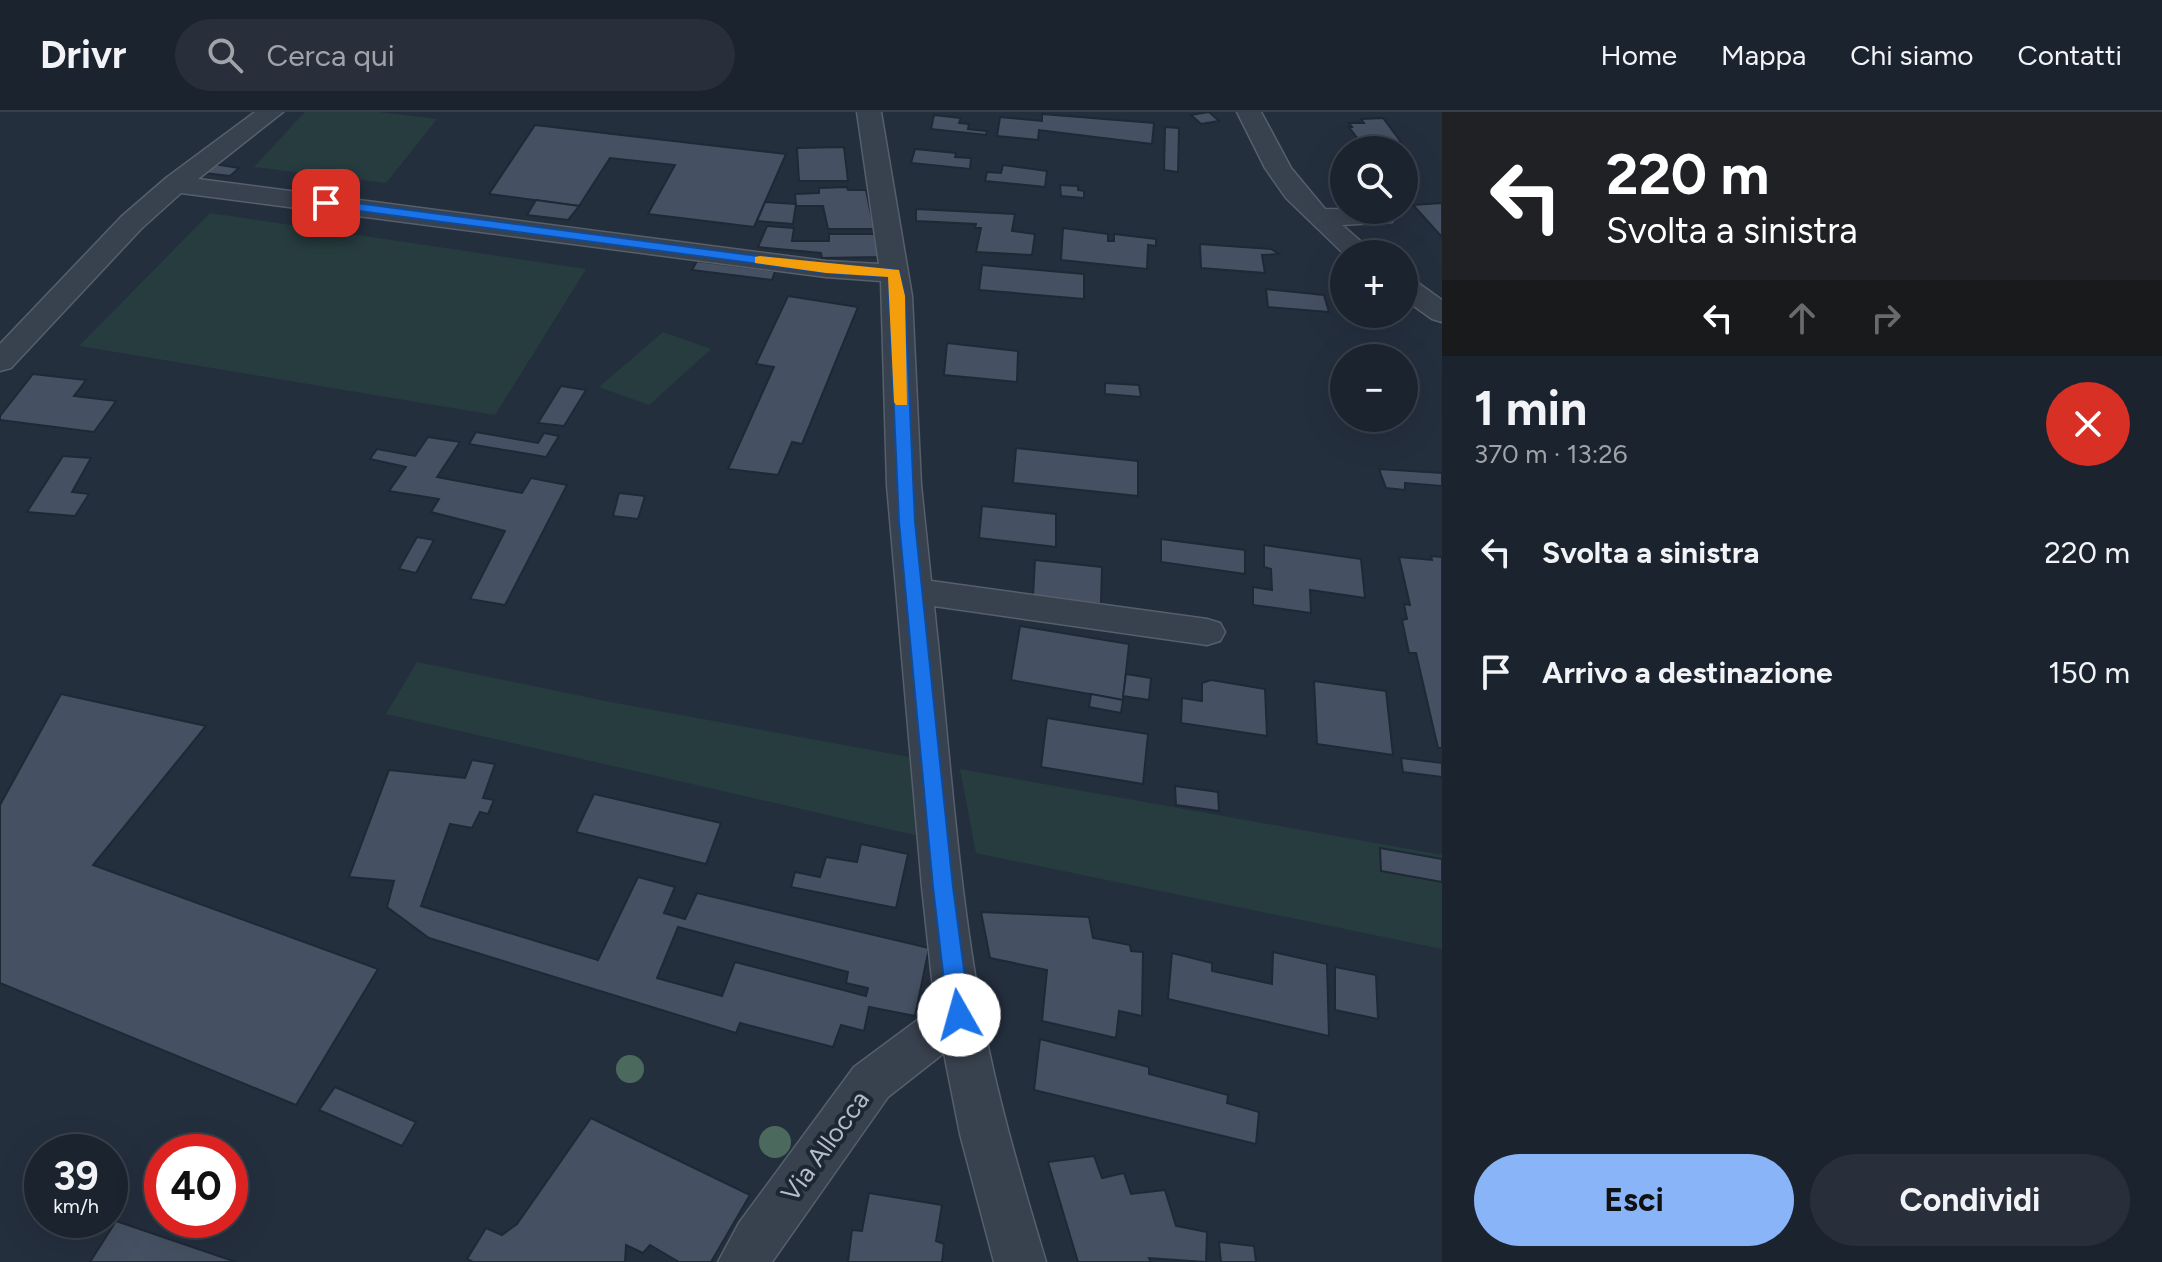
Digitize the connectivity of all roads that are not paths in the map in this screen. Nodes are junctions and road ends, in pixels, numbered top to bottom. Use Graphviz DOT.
graph roads {
  1 [pos="271,112"];
  2 [pos="869,112"];
  3 [pos="1249,112"];
  4 [pos="175,184"];
  5 [pos="1320,217"];
  6 [pos="1330,217"];
  7 [pos="1345,240"];
  8 [pos="894,273"];
  9 [pos="1418,296"];
  10 [pos="1442,313"];
  11 [pos="0,362"];
  12 [pos="915,591"];
  13 [pos="1207,632"];
  14 [pos="959,1015"];
  15 [pos="744,1262"];
  16 [pos="1020,1262"];
  1 -- 4 [label="street"];
  2 -- 8 [label="street"];
  3 -- 5 [label="street"];
  4 -- 8 [label="street"];
  4 -- 11 [label="street"];
  5 -- 6 [label="street"];
  5 -- 7 [label="street"];
  8 -- 12 [label="street"];
  9 -- 10 [label="street"];
  12 -- 13 [label="street"];
  12 -- 14 [label="street"];
  14 -- 15 [label="street, Via Allocca"];
  14 -- 16 [label="street"];
}
